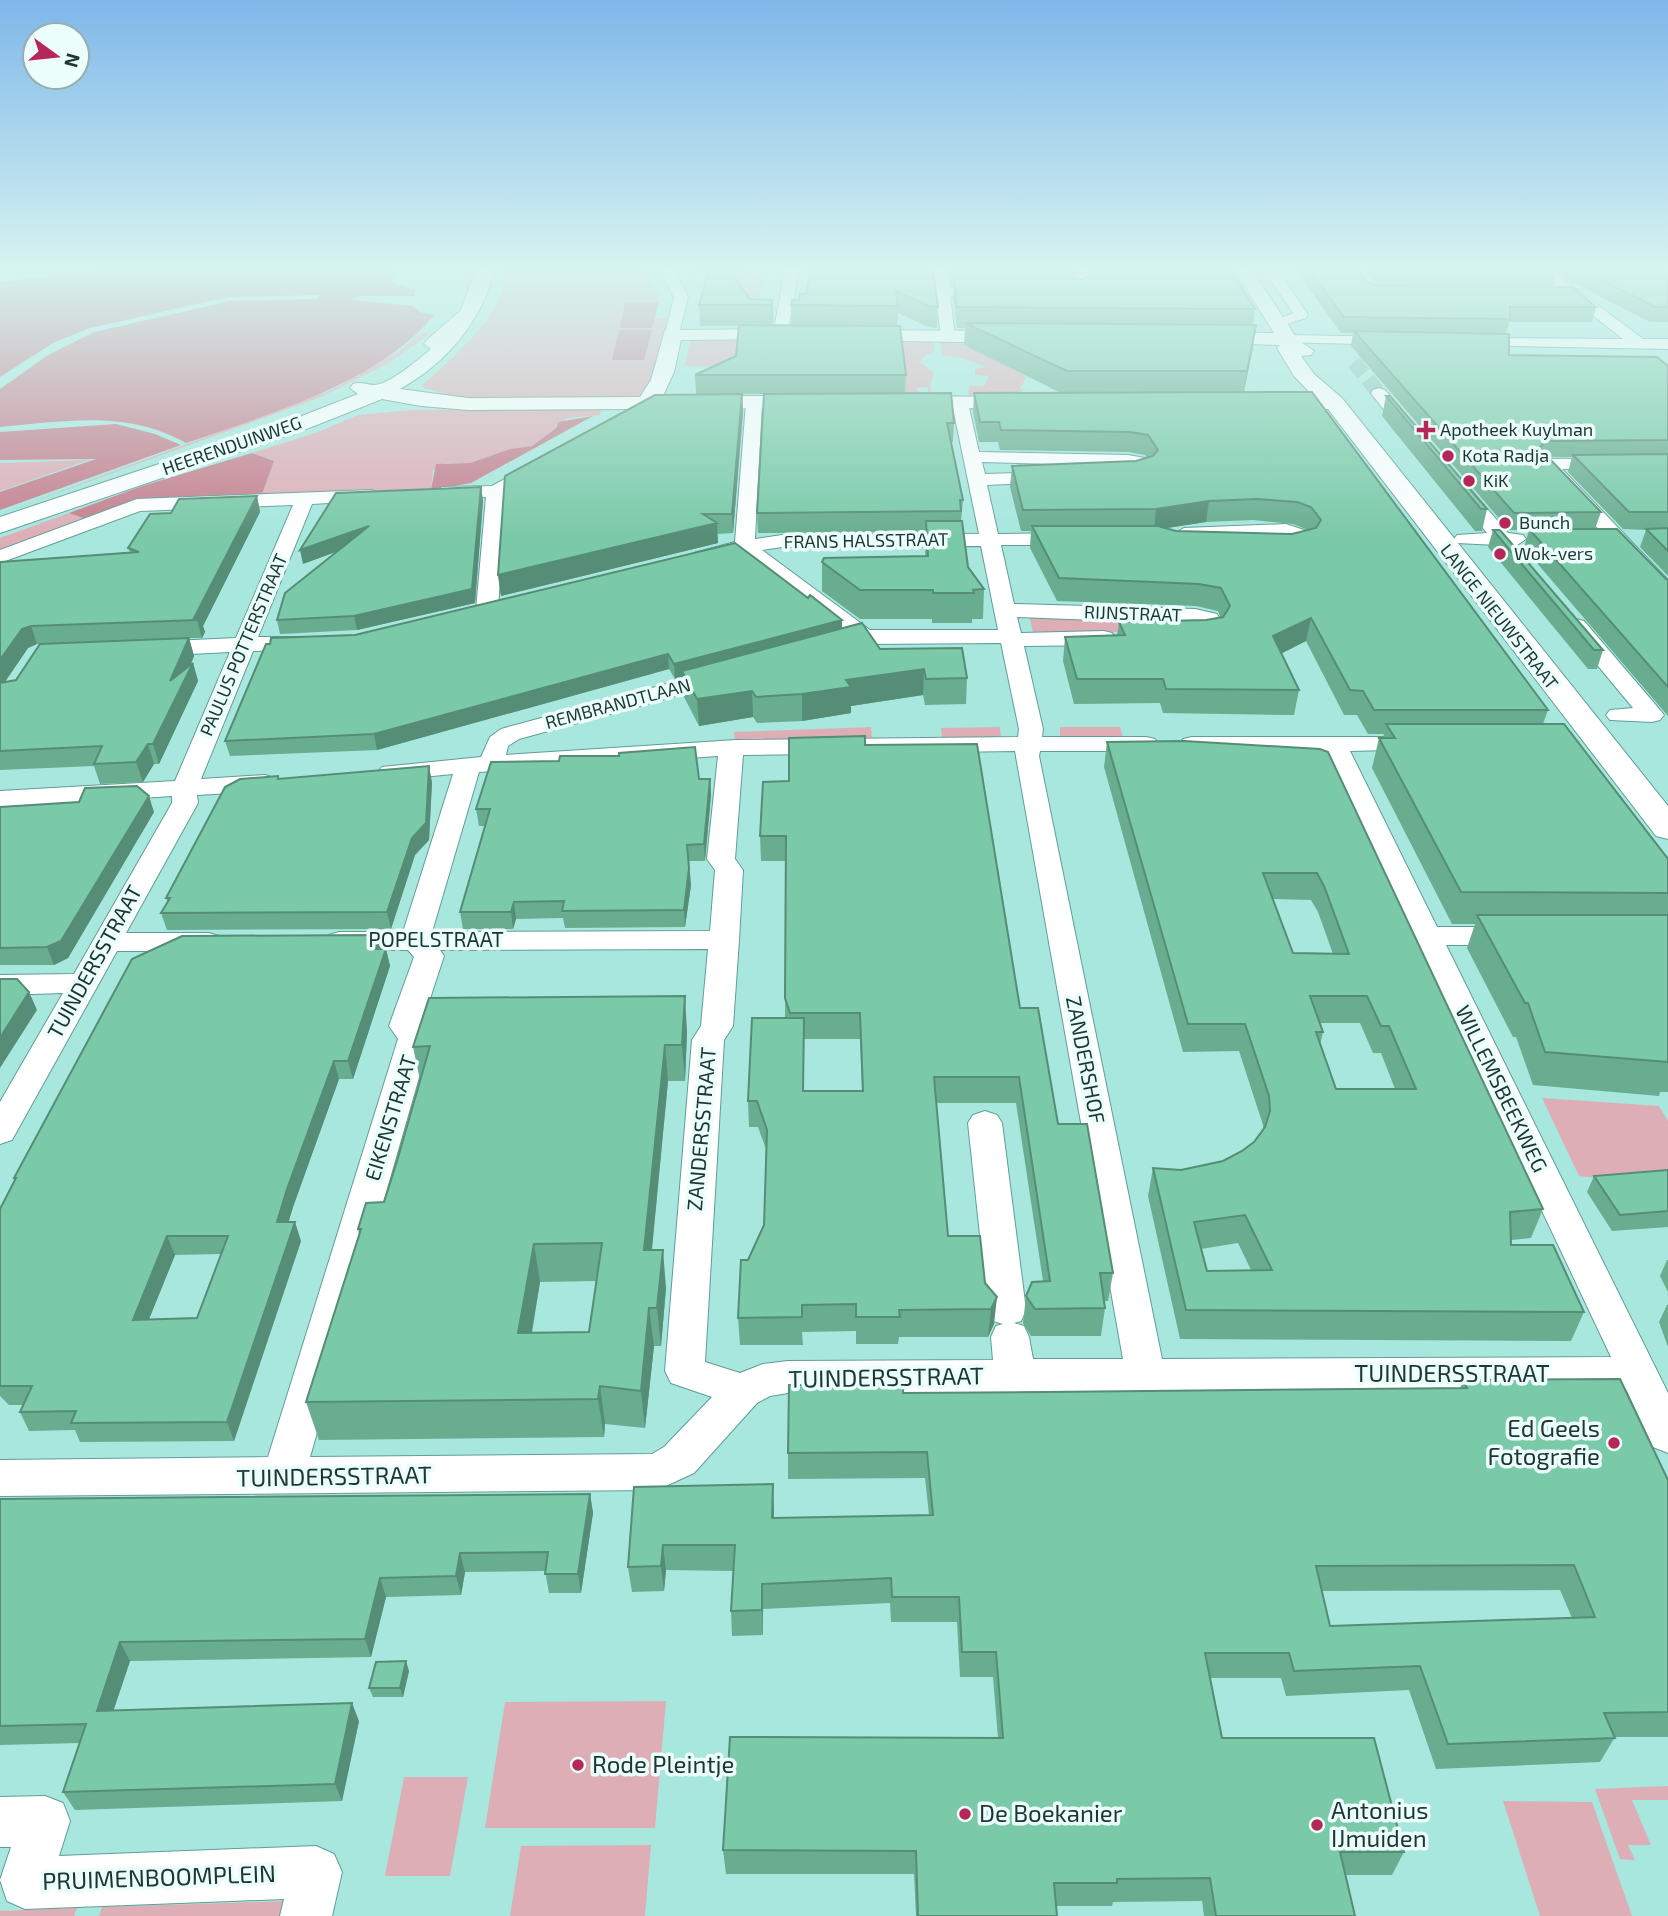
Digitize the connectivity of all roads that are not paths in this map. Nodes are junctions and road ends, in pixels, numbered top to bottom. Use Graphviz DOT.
graph roads {
  1 [pos="412,359"];
  2 [pos="667,359"];
  3 [pos="1292,359"];
  4 [pos="1380,393"];
  5 [pos="361,394"];
  6 [pos="754,402"];
  7 [pos="832,402"];
  8 [pos="871,402"];
  9 [pos="646,403"];
  10 [pos="960,403"];
  11 [pos="1044,403"];
  12 [pos="1248,403"];
  13 [pos="1334,403"];
  14 [pos="614,423"];
  15 [pos="1424,447"];
  16 [pos="553,457"];
  17 [pos="972,457"];
  18 [pos="1668,463"];
  19 [pos="1441,467"];
  20 [pos="978,480"];
  21 [pos="496,491"];
  22 [pos="425,494"];
  23 [pos="385,495"];
  24 [pos="305,499"];
  25 [pos="0,525"];
  26 [pos="1539,538"];
  27 [pos="1590,538"];
  28 [pos="1616,538"];
  29 [pos="1642,538"];
  30 [pos="1087,539"];
  31 [pos="1163,539"];
  32 [pos="1464,539"];
  33 [pos="1502,539"];
  34 [pos="990,540"];
  35 [pos="745,546"];
  36 [pos="0,557"];
  37 [pos="677,562"];
  38 [pos="1528,570"];
  39 [pos="1668,592"];
  40 [pos="514,603"];
  41 [pos="487,610"];
  42 [pos="1006,610"];
  43 [pos="1563,611"];
  44 [pos="461,616"];
  45 [pos="1163,636"];
  46 [pos="865,637"];
  47 [pos="1124,637"];
  48 [pos="1010,638"];
  49 [pos="332,641"];
  50 [pos="245,645"];
  51 [pos="135,650"];
  52 [pos="814,650"];
  53 [pos="738,671"];
  54 [pos="1618,715"];
  55 [pos="1652,715"];
  56 [pos="1668,733"];
  57 [pos="1029,744"];
  58 [pos="1334,744"];
  59 [pos="1438,744"];
  60 [pos="731,748"];
  61 [pos="480,764"];
  62 [pos="370,774"];
  63 [pos="287,781"];
  64 [pos="184,790"];
  65 [pos="0,799"];
  66 [pos="1668,829"];
  67 [pos="1426,936"];
  68 [pos="1535,936"];
  69 [pos="415,940"];
  70 [pos="724,940"];
  71 [pos="240,941"];
  72 [pos="307,941"];
  73 [pos="106,943"];
  74 [pos="83,984"];
  75 [pos="0,985"];
  76 [pos="985,1123"];
  77 [pos="0,1132"];
  78 [pos="1639,1373"];
  79 [pos="1015,1376"];
  80 [pos="1146,1376"];
  81 [pos="743,1391"];
  82 [pos="1667,1432"];
  83 [pos="0,1478"];
  84 [pos="283,1478"];
  85 [pos="0,1822"];
  86 [pos="306,1916"];
  1 -- 5 [label="street, HEERENDUINWEG"];
  2 -- 9 [label="street"];
  3 -- 13 [label="street, LANGE NIEUWSTRAAT"];
  4 -- 15 [label="street"];
  5 -- 9 [label="street"];
  5 -- 25 [label="street, HEERENDUINWEG"];
  6 -- 7 [label="street"];
  6 -- 9 [label="street"];
  6 -- 35 [label="street"];
  8 -- 10 [label="street"];
  9 -- 14 [label="street"];
  10 -- 11 [label="street"];
  10 -- 17 [label="street"];
  12 -- 13 [label="street"];
  13 -- 66 [label="street, LANGE NIEUWSTRAAT"];
  16 -- 21 [label="street"];
  17 -- 20 [label="street"];
  17 -- 20 [label="street"];
  18 -- 28 [label="street"];
  19 -- 33 [label="street"];
  20 -- 34 [label="street"];
  21 -- 22 [label="street"];
  21 -- 41 [label="street"];
  23 -- 24 [label="street"];
  24 -- 36 [label="street"];
  24 -- 50 [label="street, PAULUS POTTERSTRAAT"];
  26 -- 33 [label="street"];
  27 -- 28 [label="street"];
  28 -- 29 [label="street"];
  28 -- 39 [label="street"];
  30 -- 34 [label="street, FRANS HALSSTRAAT"];
  31 -- 31 [label="street"];
  32 -- 33 [label="street"];
  33 -- 38 [label="street"];
  34 -- 35 [label="street, FRANS HALSSTRAAT"];
  34 -- 42 [label="street"];
  35 -- 37 [label="street, FRANS HALSSTRAAT"];
  35 -- 46 [label="street"];
  40 -- 41 [label="street"];
  41 -- 44 [label="street"];
  42 -- 45 [label="street, RIJNSTRAAT"];
  42 -- 48 [label="street"];
  43 -- 55 [label="street"];
  46 -- 48 [label="street"];
  46 -- 52 [label="street"];
  47 -- 48 [label="street, RIJNSTRAAT"];
  48 -- 57 [label="street"];
  49 -- 50 [label="street"];
  50 -- 51 [label="street"];
  50 -- 64 [label="street, PAULUS POTTERSTRAAT"];
  53 -- 61 [label="street, REMBRANDTLAAN"];
  54 -- 55 [label="street"];
  55 -- 56 [label="street"];
  57 -- 58 [label="street"];
  57 -- 60 [label="street"];
  57 -- 80 [label="street, ZANDERSHOF"];
  58 -- 59 [label="street"];
  58 -- 67 [label="street, WILLEMSBEEKWEG"];
  60 -- 61 [label="street"];
  60 -- 70 [label="street, ZANDERSSTRAAT"];
  61 -- 62 [label="street"];
  61 -- 69 [label="street"];
  63 -- 64 [label="street"];
  64 -- 65 [label="street"];
  64 -- 73 [label="street, TUINDERSSTRAAT"];
  67 -- 68 [label="street"];
  67 -- 78 [label="street, WILLEMSBEEKWEG"];
  69 -- 70 [label="street, POPELSTRAAT"];
  69 -- 72 [label="street, POPELSTRAAT"];
  69 -- 84 [label="street, EIKENSTRAAT"];
  70 -- 81 [label="street, ZANDERSSTRAAT"];
  71 -- 73 [label="street"];
  73 -- 74 [label="street, TUINDERSSTRAAT"];
  74 -- 75 [label="street"];
  74 -- 77 [label="street, TUINDERSSTRAAT"];
  76 -- 79 [label="street"];
  78 -- 80 [label="street, TUINDERSSTRAAT"];
  78 -- 82 [label="street, WILLEMSBEEKWEG"];
  79 -- 80 [label="street, TUINDERSSTRAAT"];
  79 -- 81 [label="street, TUINDERSSTRAAT"];
  81 -- 84 [label="street, TUINDERSSTRAAT"];
  83 -- 84 [label="street, TUINDERSSTRAAT"];
  85 -- 86 [label="street, PRUIMENBOOMPLEIN"];
}
